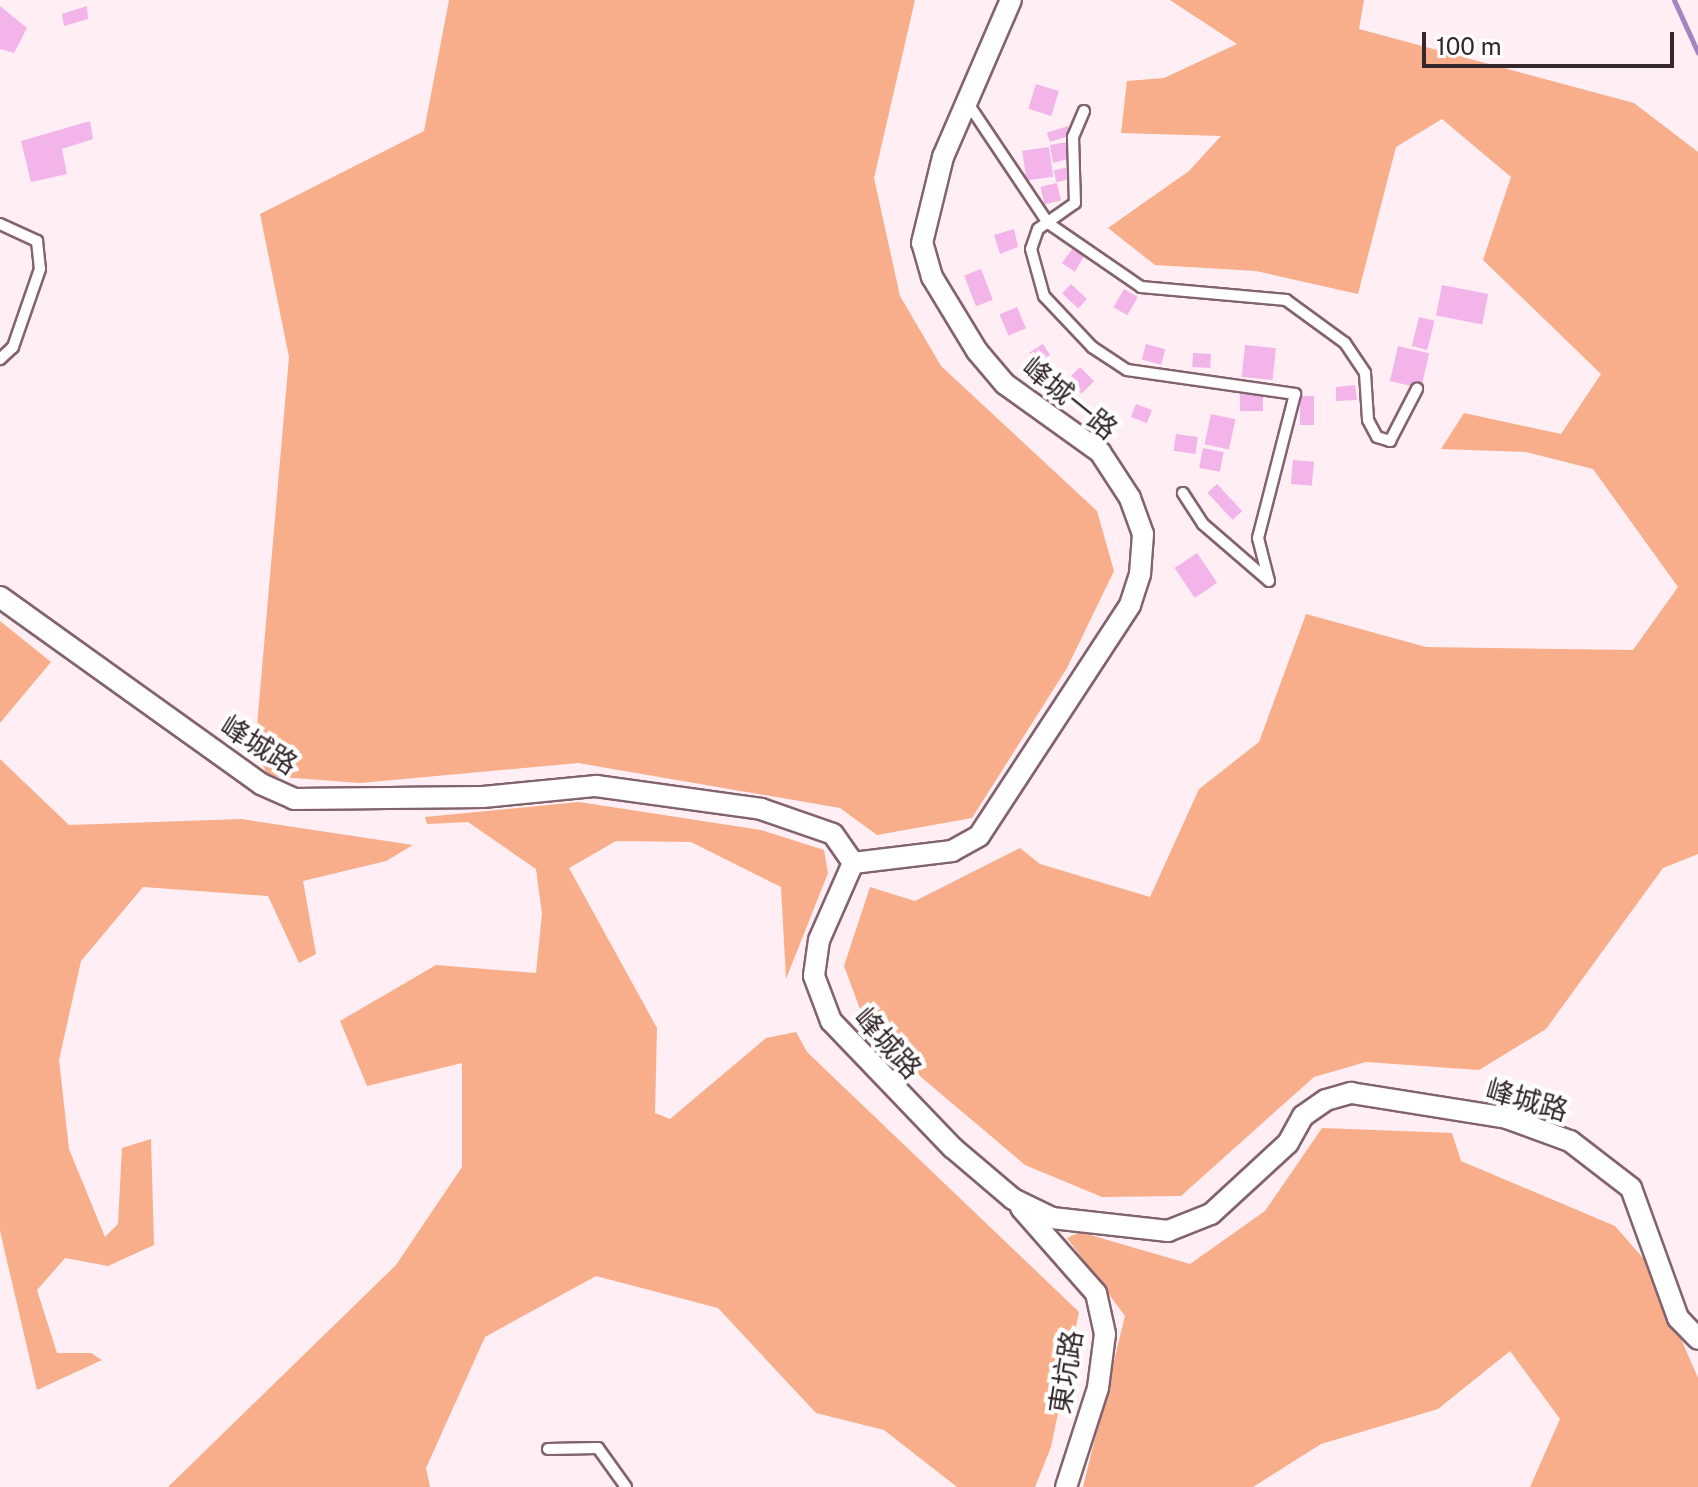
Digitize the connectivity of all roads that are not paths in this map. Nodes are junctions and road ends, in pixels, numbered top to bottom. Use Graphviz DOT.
graph roads {
  1 [pos="1011,0"];
  2 [pos="966,101"];
  3 [pos="1084,111"];
  4 [pos="1048,223"];
  5 [pos="0,224"];
  6 [pos="0,359"];
  7 [pos="1417,389"];
  8 [pos="1183,493"];
  9 [pos="0,597"];
  10 [pos="853,863"];
  11 [pos="1013,1199"];
  12 [pos="1698,1339"];
  13 [pos="548,1449"];
  14 [pos="626,1487"];
  15 [pos="1066,1487"];
  1 -- 2 [label="street, 峰城一路"];
  2 -- 4 [label="lane"];
  2 -- 10 [label="street, 峰城一路"];
  3 -- 4 [label="lane"];
  4 -- 7 [label="lane"];
  4 -- 8 [label="lane"];
  5 -- 6 [label="lane"];
  9 -- 10 [label="street, 峰城路"];
  10 -- 11 [label="street, 峰城路"];
  11 -- 12 [label="street, 峰城路"];
  11 -- 15 [label="street, 東坑路"];
  13 -- 14 [label="lane"];
}
